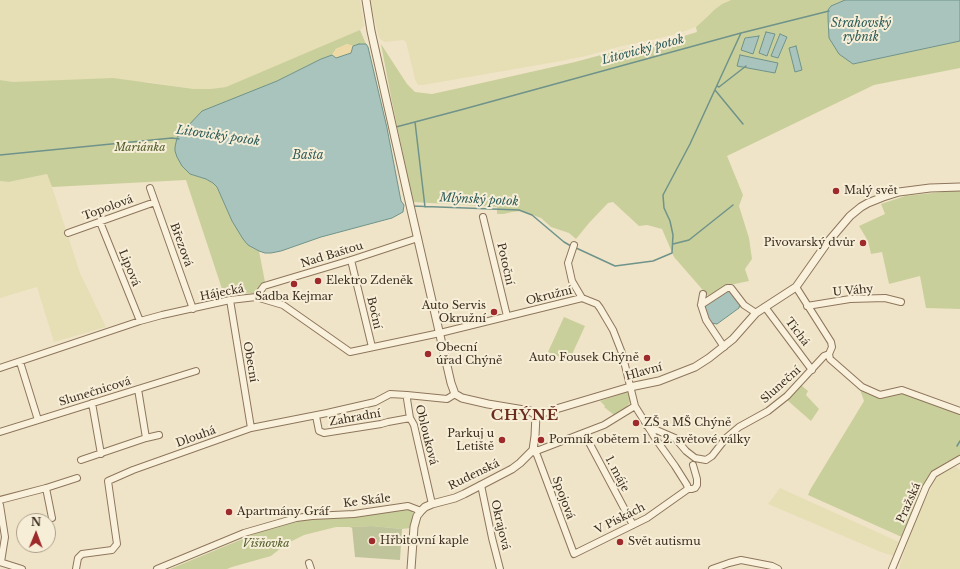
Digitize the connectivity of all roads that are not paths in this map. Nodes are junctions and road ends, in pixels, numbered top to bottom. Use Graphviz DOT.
graph roads {
  1 [pos="366,0"];
  2 [pos="960,187"];
  3 [pos="150,188"];
  4 [pos="155,202"];
  5 [pos="483,217"];
  6 [pos="100,222"];
  7 [pos="68,233"];
  8 [pos="418,238"];
  9 [pos="574,245"];
  10 [pos="351,260"];
  11 [pos="796,287"];
  12 [pos="703,294"];
  13 [pos="256,297"];
  14 [pos="582,298"];
  15 [pos="230,300"];
  16 [pos="900,302"];
  17 [pos="701,305"];
  18 [pos="807,306"];
  19 [pos="765,307"];
  20 [pos="193,309"];
  21 [pos="756,313"];
  22 [pos="507,316"];
  23 [pos="140,321"];
  24 [pos="440,333"];
  25 [pos="372,347"];
  26 [pos="724,347"];
  27 [pos="829,354"];
  28 [pos="20,362"];
  29 [pos="0,368"];
  30 [pos="812,370"];
  31 [pos="196,371"];
  32 [pos="630,387"];
  33 [pos="138,389"];
  34 [pos="455,394"];
  35 [pos="407,395"];
  36 [pos="92,403"];
  37 [pos="635,406"];
  38 [pos="960,411"];
  39 [pos="536,415"];
  40 [pos="316,416"];
  41 [pos="410,418"];
  42 [pos="38,420"];
  43 [pos="647,426"];
  44 [pos="251,428"];
  45 [pos="0,432"];
  46 [pos="584,433"];
  47 [pos="159,435"];
  48 [pos="146,438"];
  49 [pos="532,450"];
  50 [pos="100,454"];
  51 [pos="960,459"];
  52 [pos="81,460"];
  53 [pos="694,465"];
  54 [pos="77,478"];
  55 [pos="481,485"];
  56 [pos="46,488"];
  57 [pos="688,490"];
  58 [pos="0,500"];
  59 [pos="432,504"];
  60 [pos="0,505"];
  61 [pos="421,511"];
  62 [pos="51,513"];
  63 [pos="633,525"];
  64 [pos="574,554"];
  65 [pos="0,562"];
  66 [pos="22,569"];
  67 [pos="76,569"];
  68 [pos="157,569"];
  69 [pos="411,569"];
  70 [pos="500,569"];
  71 [pos="712,569"];
  72 [pos="778,569"];
  73 [pos="892,569"];
  1 -- 8 [label="street"];
  2 -- 11 [label="street, Hlavní"];
  3 -- 4 [label="street, Březová"];
  4 -- 6 [label="street, Topolová"];
  4 -- 20 [label="street, Březová"];
  5 -- 22 [label="street, Potoční"];
  6 -- 7 [label="street, Topolová"];
  6 -- 23 [label="street, Lipová"];
  8 -- 10 [label="street, Nad Baštou"];
  8 -- 24 [label="street"];
  9 -- 14 [label="street"];
  10 -- 13 [label="street, Nad Baštou"];
  10 -- 25 [label="street, Boční"];
  11 -- 18 [label="street"];
  11 -- 19 [label="street, Hlavní"];
  12 -- 17 [label="street"];
  13 -- 15 [label="street, Hájecká"];
  13 -- 25 [label="street, Hájecká"];
  14 -- 22 [label="street, Okružní"];
  14 -- 32 [label="street, Okružní"];
  15 -- 20 [label="street, Hájecká"];
  15 -- 44 [label="street, Obecní"];
  16 -- 18 [label="street, U Váhy"];
  17 -- 21 [label="street"];
  17 -- 26 [label="street"];
  18 -- 27 [label="street"];
  19 -- 21 [label="street, Hlavní"];
  19 -- 30 [label="street, Tichá"];
  20 -- 23 [label="street, Hájecká"];
  21 -- 26 [label="street, Hlavní"];
  22 -- 24 [label="street, Okružní"];
  23 -- 28 [label="street, Hájecká"];
  24 -- 25 [label="street, Hájecká"];
  24 -- 34 [label="street"];
  26 -- 32 [label="street, Hlavní"];
  27 -- 30 [label="street, Sluneční"];
  27 -- 38 [label="street"];
  28 -- 29 [label="street, Hájecká"];
  28 -- 42 [label="street"];
  30 -- 43 [label="street, Sluneční"];
  31 -- 33 [label="street, Slunečnicová"];
  32 -- 37 [label="street, Okružní"];
  32 -- 39 [label="street, Hlavní"];
  33 -- 36 [label="street, Slunečnicová"];
  33 -- 48 [label="street"];
  34 -- 35 [label="street, Oblouková"];
  34 -- 39 [label="street"];
  35 -- 40 [label="street, Dlouhá"];
  35 -- 41 [label="street, Oblouková"];
  36 -- 42 [label="street, Slunečnicová"];
  36 -- 50 [label="street"];
  37 -- 43 [label="street, Okružní"];
  37 -- 46 [label="street"];
  39 -- 49 [label="street"];
  40 -- 41 [label="street, Zahradní"];
  40 -- 44 [label="street, Dlouhá"];
  41 -- 59 [label="street, Oblouková"];
  42 -- 45 [label="street, Slunečnicová"];
  43 -- 57 [label="street, Okružní"];
  44 -- 67 [label="street, Dlouhá"];
  46 -- 49 [label="street"];
  46 -- 63 [label="street, 1. máje"];
  47 -- 48 [label="street"];
  48 -- 50 [label="street"];
  49 -- 55 [label="street, Rudenská"];
  49 -- 64 [label="street, Spojová"];
  50 -- 52 [label="street"];
  51 -- 73 [label="street, Pražská"];
  53 -- 57 [label="street, V Pískách"];
  54 -- 56 [label="street"];
  55 -- 59 [label="street, Rudenská"];
  55 -- 70 [label="street, Okrajová"];
  56 -- 58 [label="street"];
  56 -- 62 [label="street"];
  57 -- 63 [label="street, V Pískách"];
  59 -- 61 [label="street, Rudenská"];
  60 -- 65 [label="street"];
  61 -- 68 [label="street, Ke Skále"];
  61 -- 69 [label="street"];
  63 -- 64 [label="street, V Pískách"];
  65 -- 66 [label="street"];
  71 -- 72 [label="street"];
}
